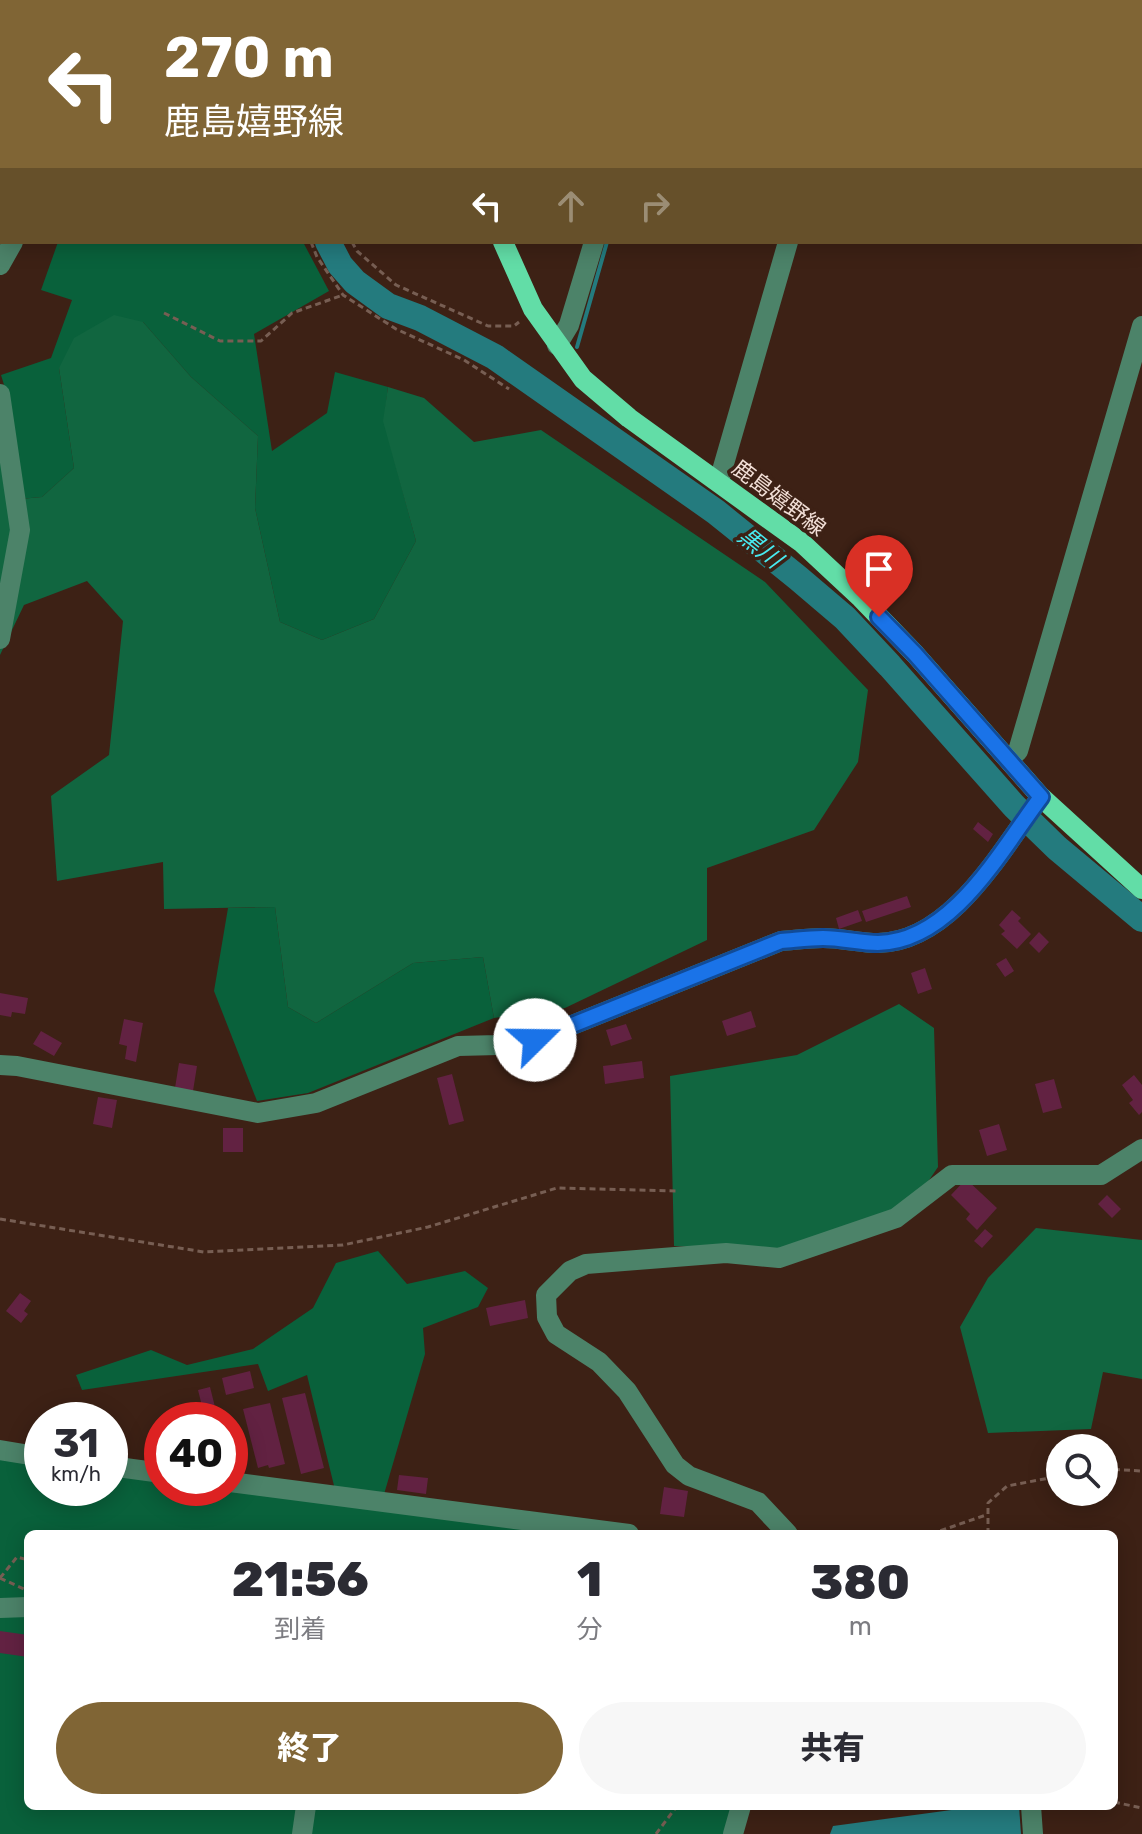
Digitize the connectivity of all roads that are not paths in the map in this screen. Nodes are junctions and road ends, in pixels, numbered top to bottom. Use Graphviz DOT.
graph roads {
  1 [pos="12,244"];
  2 [pos="504,244"];
  3 [pos="593,244"];
  4 [pos="787,244"];
  5 [pos="0,265"];
  6 [pos="1142,326"];
  7 [pos="557,345"];
  8 [pos="0,394"];
  9 [pos="719,481"];
  10 [pos="0,639"];
  11 [pos="1009,759"];
  12 [pos="1041,797"];
  13 [pos="1142,889"];
  14 [pos="0,1065"];
  15 [pos="1142,1149"];
  16 [pos="0,1450"];
  17 [pos="24,1454"];
  18 [pos="248,1484"];
  19 [pos="598,1530"];
  20 [pos="784,1530"];
  21 [pos="24,1607"];
  22 [pos="0,1608"];
  23 [pos="305,1810"];
  24 [pos="740,1810"];
  25 [pos="1031,1810"];
  26 [pos="302,1834"];
  27 [pos="733,1834"];
  28 [pos="1033,1834"];
  1 -- 5 [label="street"];
  2 -- 7 [label="main road, 鹿島嬉野線"];
  3 -- 7 [label="street"];
  4 -- 9 [label="street"];
  6 -- 11 [label="street"];
  7 -- 9 [label="main road, 鹿島嬉野線"];
  8 -- 10 [label="street"];
  9 -- 11 [label="main road, 鹿島嬉野線"];
  11 -- 12 [label="main road, 鹿島嬉野線"];
  12 -- 13 [label="main road, 鹿島嬉野線"];
  12 -- 14 [label="street"];
  15 -- 20 [label="street"];
  16 -- 17 [label="street"];
  18 -- 19 [label="street"];
  21 -- 22 [label="street"];
  23 -- 26 [label="street"];
  24 -- 27 [label="street"];
  25 -- 28 [label="street"];
}
